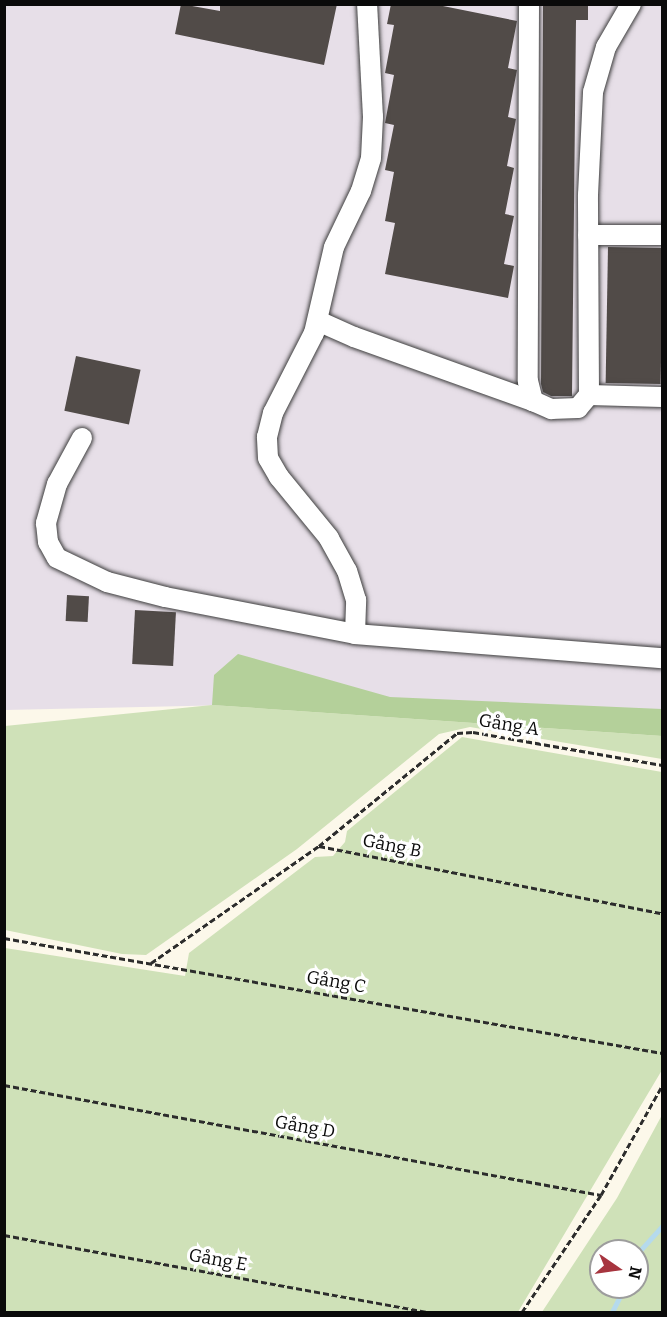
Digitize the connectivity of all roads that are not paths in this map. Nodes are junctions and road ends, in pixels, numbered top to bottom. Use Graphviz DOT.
graph roads {
  1 [pos="367,4"];
  2 [pos="529,4"];
  3 [pos="631,4"];
  4 [pos="588,235"];
  5 [pos="663,235"];
  6 [pos="318,321"];
  7 [pos="589,395"];
  8 [pos="663,397"];
  9 [pos="532,401"];
  10 [pos="82,438"];
  11 [pos="355,634"];
  12 [pos="663,658"];
  1 -- 6 [label="lane"];
  2 -- 9 [label="lane"];
  3 -- 4 [label="lane"];
  4 -- 5 [label="lane"];
  4 -- 7 [label="lane"];
  6 -- 9 [label="lane"];
  6 -- 11 [label="lane"];
  7 -- 8 [label="lane"];
  7 -- 9 [label="lane"];
  10 -- 11 [label="lane"];
  11 -- 12 [label="lane"];
}
